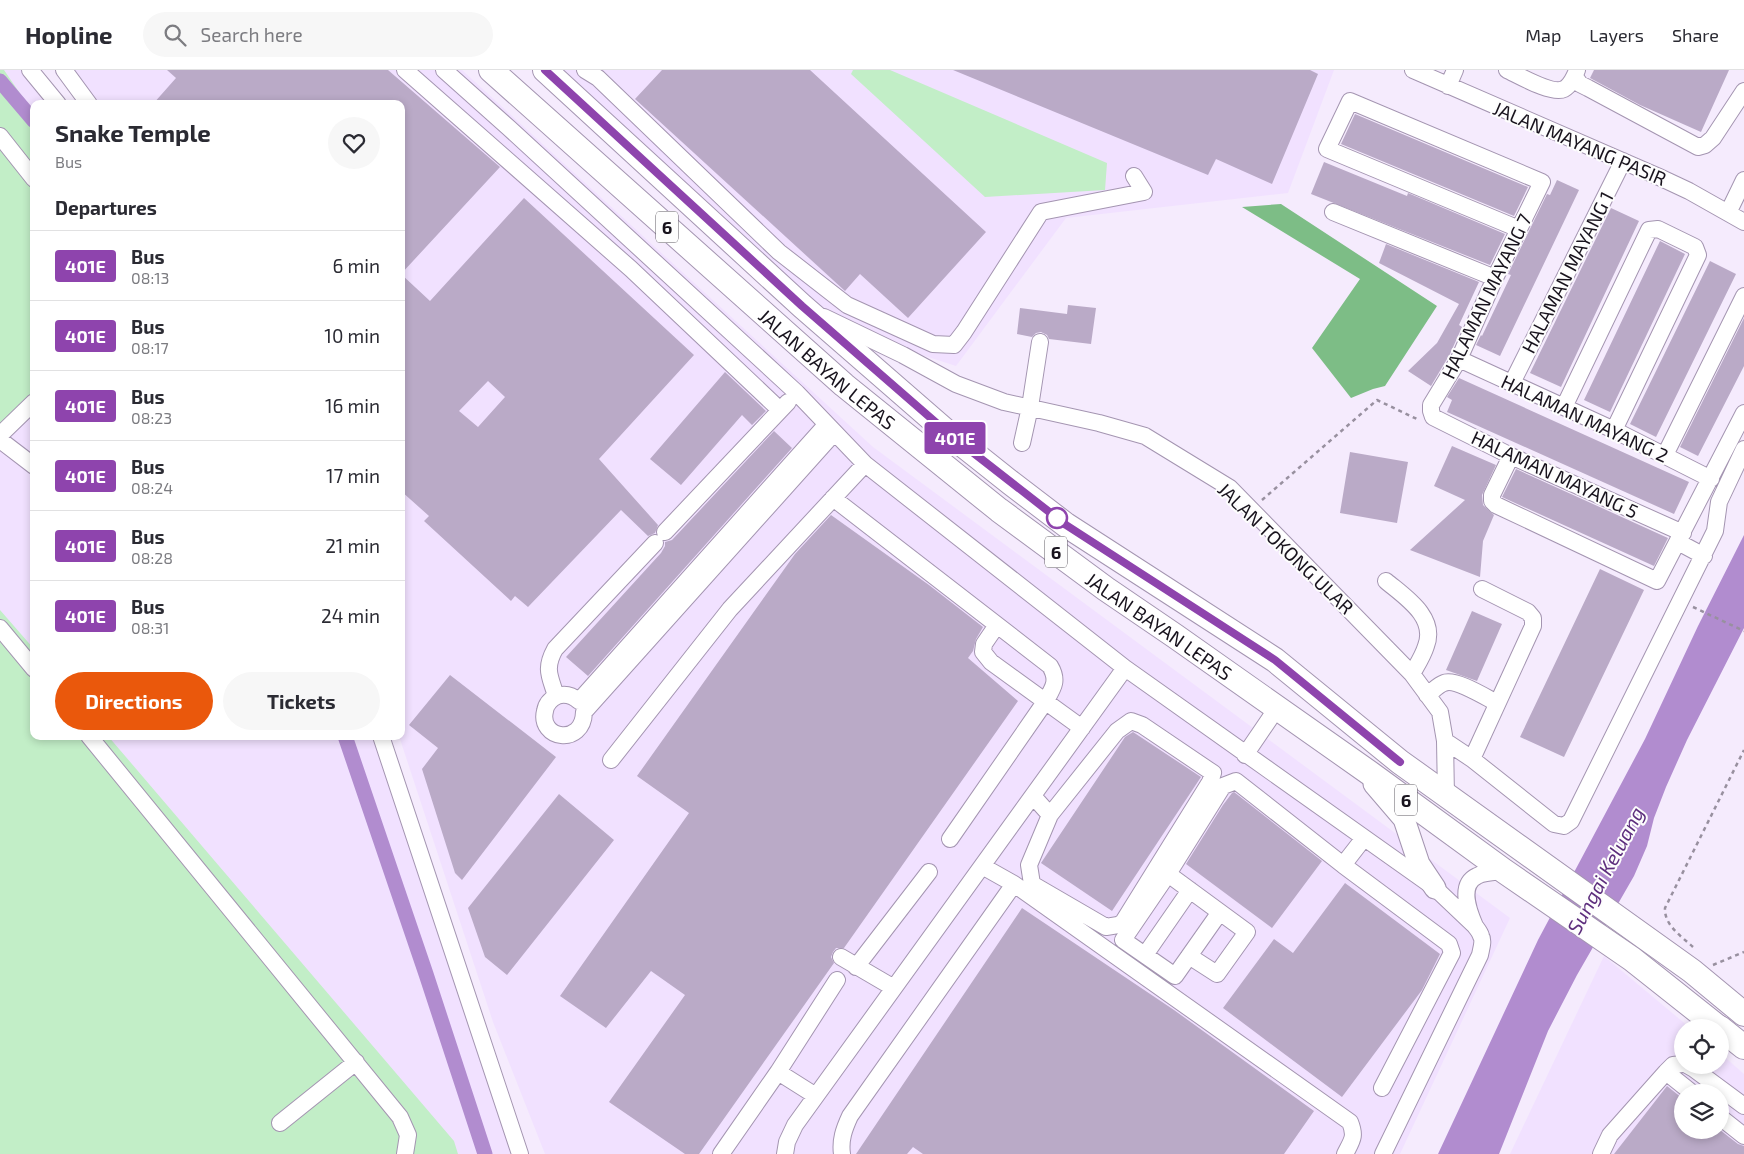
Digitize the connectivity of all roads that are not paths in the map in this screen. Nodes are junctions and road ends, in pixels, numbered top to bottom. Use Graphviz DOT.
graph roads {
  1 [pos="30,70"];
  2 [pos="64,70"];
  3 [pos="405,70"];
  4 [pos="444,70"];
  5 [pos="491,70"];
  6 [pos="545,70"];
  7 [pos="1413,70"];
  8 [pos="1455,70"];
  9 [pos="1507,70"];
  10 [pos="596,73"];
  11 [pos="1576,73"];
  12 [pos="1448,86"];
  13 [pos="1744,91"];
  14 [pos="55,100"];
  15 [pos="86,100"];
  16 [pos="0,136"];
  17 [pos="1623,161"];
  18 [pos="30,173"];
  19 [pos="1134,176"];
  20 [pos="1744,180"];
  21 [pos="1333,212"];
  22 [pos="1728,213"];
  23 [pos="1744,222"];
  24 [pos="1519,229"];
  25 [pos="646,255"];
  26 [pos="631,269"];
  27 [pos="1495,278"];
  28 [pos="1744,296"];
  29 [pos="802,306"];
  30 [pos="1040,342"];
  31 [pos="1459,359"];
  32 [pos="1512,383"];
  33 [pos="796,393"];
  34 [pos="30,406"];
  35 [pos="1030,407"];
  36 [pos="1564,407"];
  37 [pos="780,410"];
  38 [pos="1744,413"];
  39 [pos="1432,414"];
  40 [pos="830,429"];
  41 [pos="1614,430"];
  42 [pos="0,435"];
  43 [pos="0,440"];
  44 [pos="1022,443"];
  45 [pos="1744,449"];
  46 [pos="1665,455"];
  47 [pos="1511,456"];
  48 [pos="30,463"];
  49 [pos="865,464"];
  50 [pos="1719,475"];
  51 [pos="833,498"];
  52 [pos="1680,538"];
  53 [pos="1704,556"];
  54 [pos="1386,581"];
  55 [pos="1482,589"];
  56 [pos="997,625"];
  57 [pos="0,628"];
  58 [pos="30,664"];
  59 [pos="1125,668"];
  60 [pos="1412,674"];
  61 [pos="1427,695"];
  62 [pos="556,696"];
  63 [pos="1045,702"];
  64 [pos="1497,703"];
  65 [pos="582,707"];
  66 [pos="1277,708"];
  67 [pos="1082,728"];
  68 [pos="92,740"];
  69 [pos="382,740"];
  70 [pos="1445,741"];
  71 [pos="1245,755"];
  72 [pos="1472,759"];
  73 [pos="611,760"];
  74 [pos="1350,760"];
  75 [pos="1033,796"];
  76 [pos="1446,796"];
  77 [pos="1050,814"];
  78 [pos="1364,838"];
  79 [pos="950,839"];
  80 [pos="1343,865"];
  81 [pos="982,866"];
  82 [pos="1504,871"];
  83 [pos="929,872"];
  84 [pos="1168,874"];
  85 [pos="1014,884"];
  86 [pos="1435,888"];
  87 [pos="1190,890"];
  88 [pos="1220,912"];
  89 [pos="1475,926"];
  90 [pos="1145,955"];
  91 [pos="1189,956"];
  92 [pos="840,957"];
  93 [pos="856,967"];
  94 [pos="837,980"];
  95 [pos="894,988"];
  96 [pos="1744,1014"];
  97 [pos="1709,1019"];
  98 [pos="1729,1035"];
  99 [pos="1744,1047"];
  100 [pos="356,1062"];
  101 [pos="1674,1065"];
  102 [pos="778,1072"];
  103 [pos="1666,1072"];
  104 [pos="1701,1074"];
  105 [pos="1681,1084"];
  106 [pos="1382,1088"];
  107 [pos="816,1096"];
  108 [pos="1744,1106"];
  109 [pos="280,1123"];
  110 [pos="1729,1124"];
  111 [pos="1744,1136"];
  112 [pos="405,1154"];
  113 [pos="520,1154"];
  114 [pos="721,1154"];
  115 [pos="785,1154"];
  116 [pos="842,1154"];
  117 [pos="1345,1154"];
  118 [pos="1383,1154"];
  119 [pos="1601,1154"];
  1 -- 14 [label="street"];
  2 -- 15 [label="street"];
  3 -- 26 [label="street"];
  4 -- 25 [label="street"];
  5 -- 66 [label="highway, JALAN BAYAN LEPAS / 6"];
  6 -- 29 [label="highway, JALAN BAYAN LEPAS / 6"];
  7 -- 12 [label="street, JALAN MAYANG PASIR"];
  8 -- 12 [label="street"];
  9 -- 11 [label="street"];
  10 -- 19 [label="street"];
  11 -- 13 [label="street"];
  12 -- 17 [label="street, JALAN MAYANG PASIR"];
  16 -- 18 [label="street"];
  17 -- 22 [label="street, JALAN MAYANG PASIR"];
  17 -- 32 [label="street, HALAMAN MAYANG 1"];
  20 -- 22 [label="street"];
  21 -- 27 [label="street"];
  22 -- 23 [label="street, JALAN MAYANG PASIR"];
  24 -- 24 [label="street, HALAMAN MAYANG 7"];
  24 -- 27 [label="street, HALAMAN MAYANG 7"];
  25 -- 26 [label="street"];
  25 -- 33 [label="street"];
  26 -- 37 [label="street"];
  27 -- 31 [label="street, HALAMAN MAYANG 7"];
  28 -- 46 [label="street"];
  29 -- 35 [label="street, JALAN TOKONG ULAR"];
  29 -- 76 [label="highway, JALAN BAYAN LEPAS / 6"];
  30 -- 35 [label="street"];
  31 -- 32 [label="street, HALAMAN MAYANG 2"];
  31 -- 39 [label="street, HALAMAN MAYANG 7"];
  32 -- 36 [label="street, HALAMAN MAYANG 2"];
  33 -- 37 [label="street"];
  33 -- 40 [label="street"];
  34 -- 42 [label="street"];
  35 -- 44 [label="street"];
  35 -- 60 [label="street, JALAN TOKONG ULAR"];
  36 -- 41 [label="street, HALAMAN MAYANG 2"];
  36 -- 41 [label="street"];
  37 -- 62 [label="street"];
  38 -- 50 [label="street"];
  39 -- 47 [label="street, HALAMAN MAYANG 5"];
  40 -- 49 [label="street"];
  40 -- 65 [label="street"];
  41 -- 46 [label="street, HALAMAN MAYANG 2"];
  43 -- 48 [label="street"];
  45 -- 50 [label="street"];
  46 -- 50 [label="street, HALAMAN MAYANG 2"];
  47 -- 52 [label="street, HALAMAN MAYANG 5"];
  47 -- 52 [label="street"];
  49 -- 51 [label="street"];
  49 -- 59 [label="street"];
  50 -- 52 [label="street"];
  50 -- 53 [label="street"];
  51 -- 56 [label="street"];
  51 -- 73 [label="street"];
  52 -- 53 [label="street, HALAMAN MAYANG 5"];
  53 -- 72 [label="street"];
  54 -- 60 [label="street"];
  55 -- 64 [label="street"];
  56 -- 63 [label="street"];
  56 -- 63 [label="street"];
  57 -- 58 [label="street"];
  59 -- 67 [label="street"];
  59 -- 71 [label="street"];
  60 -- 61 [label="street, JALAN TOKONG ULAR"];
  61 -- 64 [label="street"];
  61 -- 70 [label="street, JALAN TOKONG ULAR"];
  62 -- 65 [label="street"];
  62 -- 65 [label="street"];
  63 -- 67 [label="street"];
  63 -- 79 [label="street"];
  64 -- 72 [label="street"];
  66 -- 71 [label="street"];
  66 -- 74 [label="highway, JALAN BAYAN LEPAS / 6"];
  67 -- 75 [label="street"];
  68 -- 100 [label="street"];
  69 -- 113 [label="street"];
  70 -- 72 [label="street"];
  70 -- 76 [label="street, JALAN TOKONG ULAR"];
  71 -- 78 [label="street"];
  74 -- 82 [label="highway, JALAN BAYAN LEPAS / 6"];
  74 -- 86 [label="main road"];
  75 -- 77 [label="street"];
  75 -- 81 [label="street"];
  76 -- 96 [label="highway, JALAN BAYAN LEPAS / 6"];
  77 -- 77 [label="street"];
  78 -- 80 [label="street"];
  78 -- 86 [label="street"];
  80 -- 84 [label="street"];
  80 -- 106 [label="street"];
  81 -- 85 [label="street"];
  81 -- 95 [label="street"];
  82 -- 89 [label="street"];
  82 -- 97 [label="highway, JALAN BAYAN LEPAS / 6"];
  83 -- 93 [label="street"];
  84 -- 87 [label="street"];
  84 -- 90 [label="street"];
  85 -- 116 [label="street"];
  85 -- 117 [label="street"];
  86 -- 89 [label="street"];
  87 -- 88 [label="street"];
  87 -- 90 [label="street"];
  88 -- 91 [label="street"];
  88 -- 91 [label="street"];
  89 -- 118 [label="street"];
  90 -- 91 [label="street"];
  92 -- 93 [label="street"];
  93 -- 95 [label="street"];
  94 -- 102 [label="street"];
  95 -- 107 [label="street"];
  98 -- 99 [label="highway, JALAN BAYAN LEPAS / 6"];
  100 -- 109 [label="street"];
  100 -- 112 [label="street"];
  101 -- 103 [label="street"];
  102 -- 107 [label="street"];
  102 -- 114 [label="street"];
  103 -- 105 [label="street"];
  103 -- 119 [label="street"];
  104 -- 108 [label="street"];
  107 -- 115 [label="street"];
  110 -- 111 [label="street"];
}
